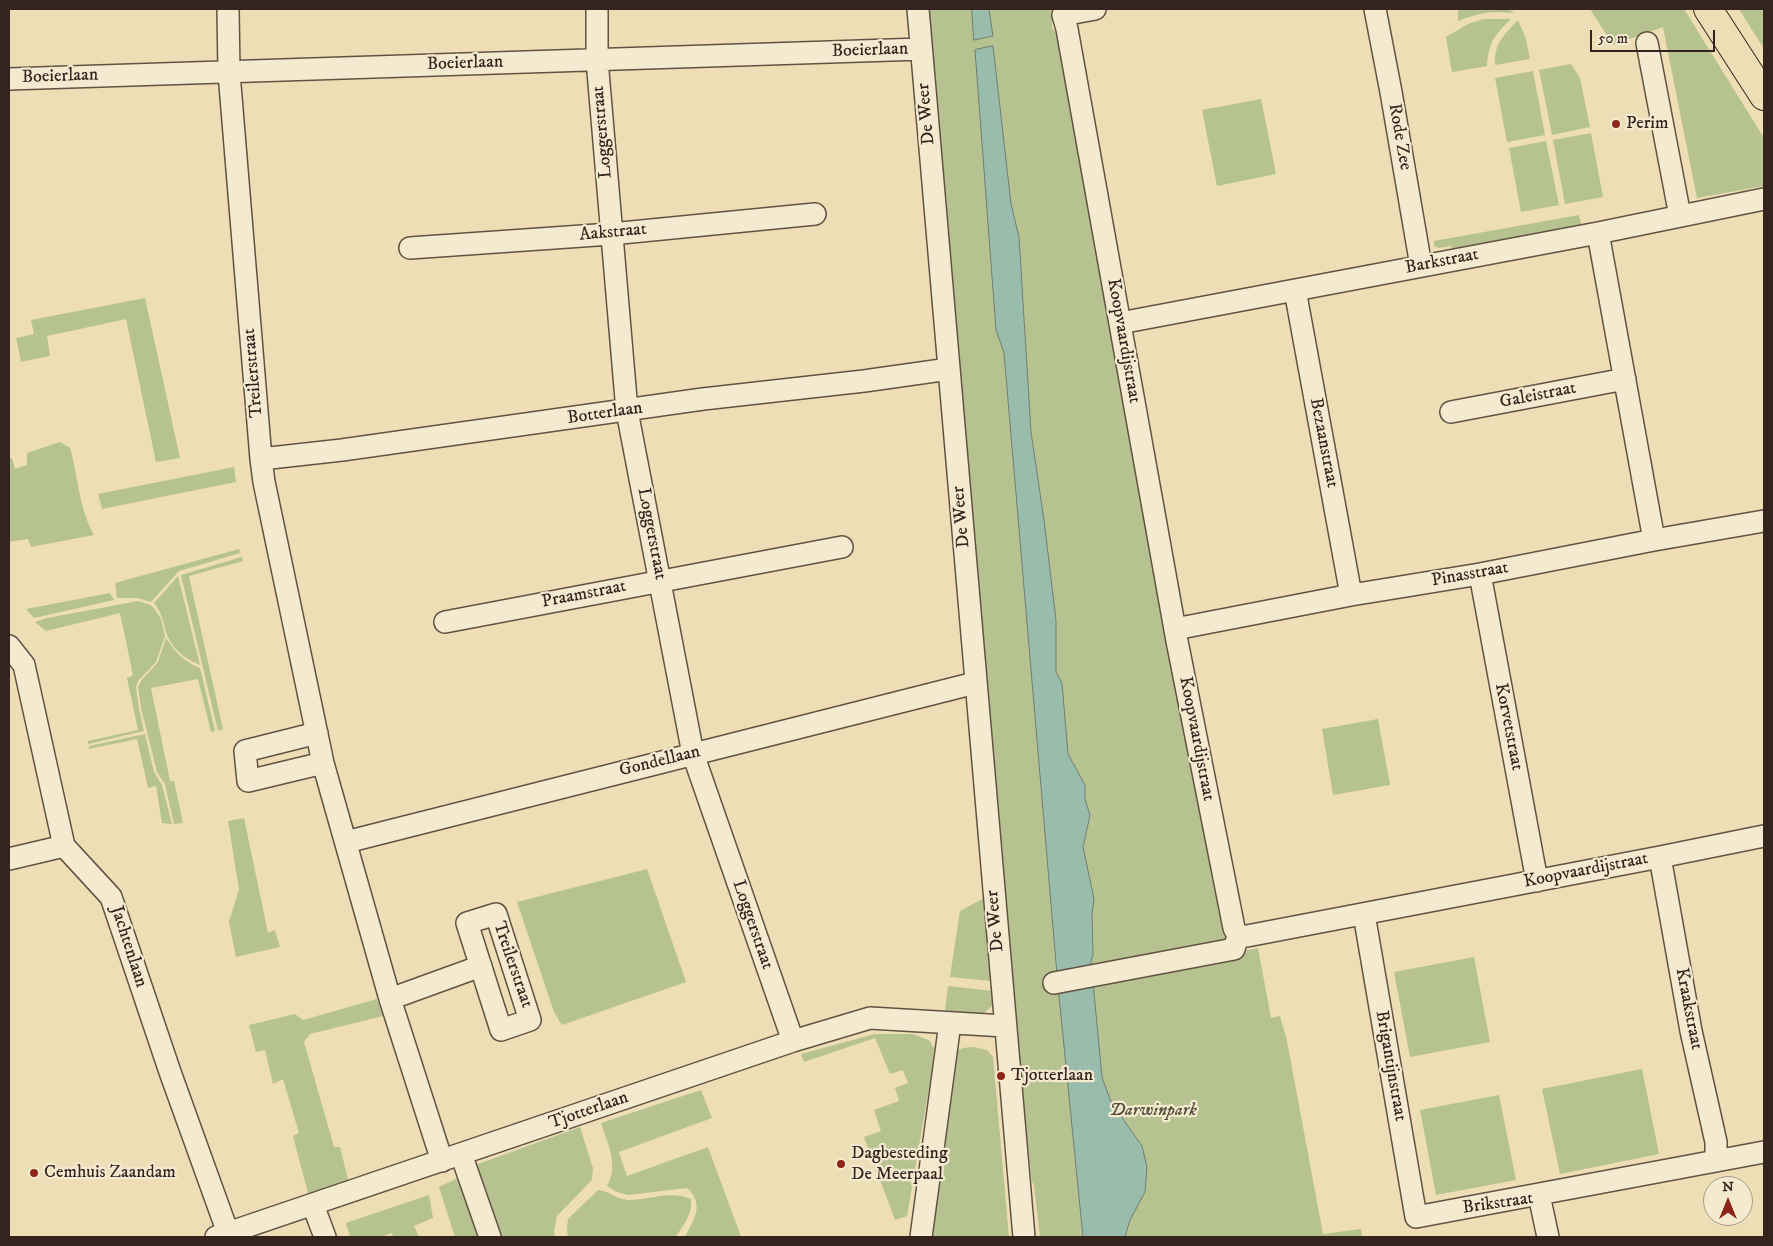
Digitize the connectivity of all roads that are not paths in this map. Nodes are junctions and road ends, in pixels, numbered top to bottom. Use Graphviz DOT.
graph roads {
  1 [pos="228,9"];
  2 [pos="597,9"];
  3 [pos="918,9"];
  4 [pos="1095,9"];
  5 [pos="1375,9"];
  6 [pos="1708,9"];
  7 [pos="1647,42"];
  8 [pos="921,49"];
  9 [pos="597,60"];
  10 [pos="229,72"];
  11 [pos="9,79"];
  12 [pos="1764,96"];
  13 [pos="1764,199"];
  14 [pos="815,214"];
  15 [pos="1680,216"];
  16 [pos="1598,233"];
  17 [pos="611,234"];
  18 [pos="410,248"];
  19 [pos="1421,266"];
  20 [pos="1295,290"];
  21 [pos="1120,323"];
  22 [pos="949,369"];
  23 [pos="1625,379"];
  24 [pos="627,411"];
  25 [pos="1451,412"];
  26 [pos="261,459"];
  27 [pos="1764,521"];
  28 [pos="1654,540"];
  29 [pos="842,547"];
  30 [pos="1480,574"];
  31 [pos="660,581"];
  32 [pos="1351,595"];
  33 [pos="445,622"];
  34 [pos="1175,629"];
  35 [pos="9,646"];
  36 [pos="975,683"];
  37 [pos="317,733"];
  38 [pos="692,754"];
  39 [pos="323,763"];
  40 [pos="1764,836"];
  41 [pos="346,842"];
  42 [pos="64,846"];
  43 [pos="1660,858"];
  44 [pos="9,859"];
  45 [pos="1537,880"];
  46 [pos="1364,914"];
  47 [pos="1238,936"];
  48 [pos="481,966"];
  49 [pos="1054,983"];
  50 [pos="390,999"];
  51 [pos="950,1023"];
  52 [pos="1005,1026"];
  53 [pos="793,1041"];
  54 [pos="1764,1152"];
  55 [pos="452,1157"];
  56 [pos="1716,1161"];
  57 [pos="1539,1195"];
  58 [pos="313,1204"];
  59 [pos="1416,1217"];
  60 [pos="222,1235"];
  61 [pos="325,1237"];
  62 [pos="490,1237"];
  63 [pos="921,1237"];
  64 [pos="1024,1237"];
  65 [pos="1548,1237"];
  1 -- 10 [label="street, Treilerstraat"];
  2 -- 9 [label="street, Loggerstraat"];
  3 -- 8 [label="street, De Weer"];
  4 -- 21 [label="street, Koopvaardijstraat"];
  5 -- 19 [label="street, Rode Zee"];
  6 -- 12 [label="main road"];
  7 -- 15 [label="street"];
  8 -- 9 [label="street, Boeierlaan"];
  8 -- 22 [label="street, De Weer"];
  9 -- 10 [label="street, Boeierlaan"];
  9 -- 17 [label="street, Loggerstraat"];
  10 -- 11 [label="street, Boeierlaan"];
  10 -- 26 [label="street, Treilerstraat"];
  13 -- 15 [label="street, Barkstraat"];
  14 -- 17 [label="street, Aakstraat"];
  15 -- 16 [label="street, Barkstraat"];
  16 -- 19 [label="street, Barkstraat"];
  16 -- 23 [label="street"];
  17 -- 18 [label="street, Aakstraat"];
  17 -- 24 [label="street, Loggerstraat"];
  19 -- 20 [label="street, Barkstraat"];
  20 -- 21 [label="street, Barkstraat"];
  20 -- 32 [label="street, Bezaanstraat"];
  21 -- 34 [label="street, Koopvaardijstraat"];
  22 -- 24 [label="street, Botterlaan"];
  22 -- 36 [label="street, De Weer"];
  23 -- 25 [label="street, Galeistraat"];
  23 -- 28 [label="street"];
  24 -- 26 [label="street, Botterlaan"];
  24 -- 31 [label="street, Loggerstraat"];
  26 -- 37 [label="street, Treilerstraat"];
  27 -- 28 [label="street, Pinasstraat"];
  28 -- 30 [label="street, Pinasstraat"];
  29 -- 31 [label="street, Praamstraat"];
  30 -- 32 [label="street, Pinasstraat"];
  30 -- 45 [label="street, Korvetstraat"];
  31 -- 33 [label="street, Praamstraat"];
  31 -- 38 [label="street, Loggerstraat"];
  32 -- 34 [label="street, Pinasstraat"];
  34 -- 47 [label="street, Koopvaardijstraat"];
  35 -- 42 [label="street"];
  36 -- 38 [label="street, Gondellaan"];
  36 -- 52 [label="street, De Weer"];
  37 -- 39 [label="street, Treilerstraat"];
  37 -- 39 [label="street"];
  38 -- 41 [label="street, Gondellaan"];
  38 -- 53 [label="street, Loggerstraat"];
  39 -- 41 [label="street, Treilerstraat"];
  40 -- 43 [label="street, Koopvaardijstraat"];
  41 -- 50 [label="street, Treilerstraat"];
  42 -- 44 [label="street"];
  42 -- 60 [label="street, Jachtenlaan"];
  43 -- 45 [label="street, Koopvaardijstraat"];
  43 -- 56 [label="street, Kraakstraat"];
  45 -- 46 [label="street, Koopvaardijstraat"];
  46 -- 47 [label="street, Koopvaardijstraat"];
  46 -- 59 [label="street, Brigantijnstraat"];
  47 -- 49 [label="street"];
  48 -- 48 [label="street, Treilerstraat"];
  48 -- 50 [label="street, Treilerstraat"];
  50 -- 55 [label="street, Treilerstraat"];
  51 -- 52 [label="street"];
  51 -- 53 [label="street, Tjotterlaan"];
  51 -- 63 [label="street"];
  52 -- 64 [label="street, De Weer"];
  53 -- 55 [label="street, Tjotterlaan"];
  54 -- 56 [label="street"];
  55 -- 58 [label="street, Tjotterlaan"];
  55 -- 62 [label="street"];
  56 -- 57 [label="street"];
  57 -- 59 [label="street, Brikstraat"];
  57 -- 65 [label="street, Brikstraat"];
  58 -- 60 [label="street, Tjotterlaan"];
  58 -- 61 [label="street"];
}
